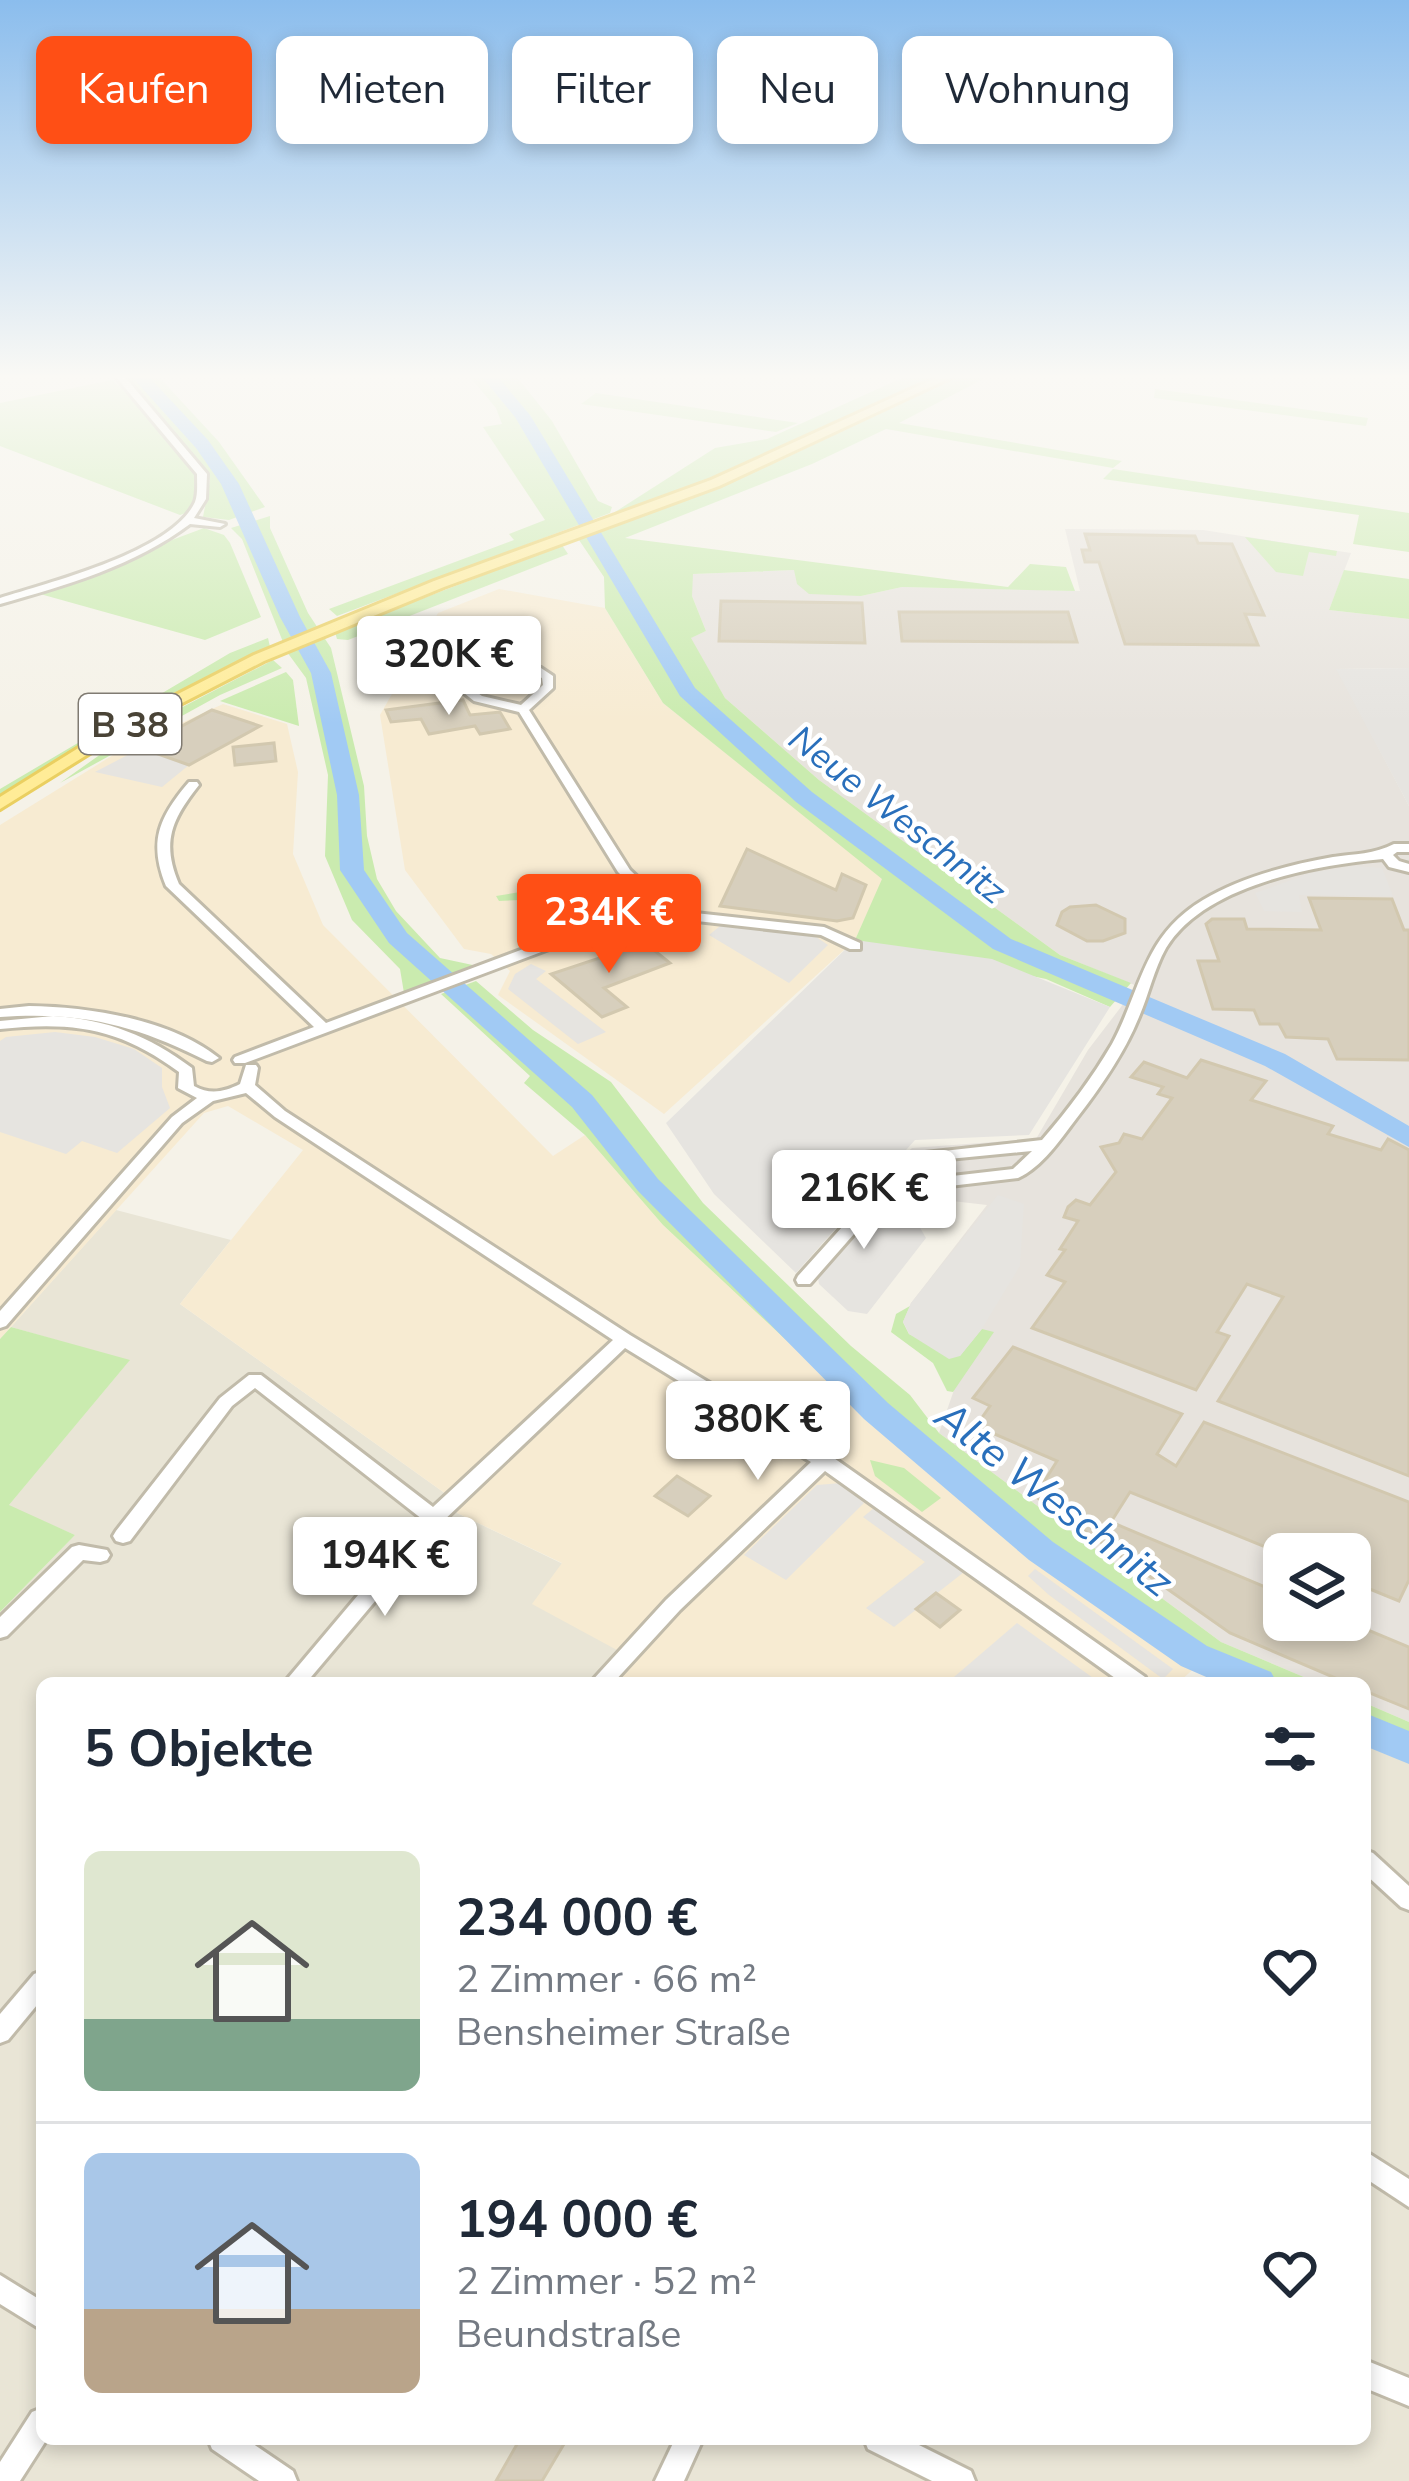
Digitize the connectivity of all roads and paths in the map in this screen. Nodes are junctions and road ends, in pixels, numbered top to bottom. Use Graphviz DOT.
graph roads {
  1 [pos="204,493"];
  2 [pos="684,493"];
  3 [pos="191,520"];
  4 [pos="220,524"];
  5 [pos="0,601"];
  6 [pos="523,709"];
  7 [pos="194,784"];
  8 [pos="2,803"];
  9 [pos="1409,848"];
  10 [pos="1386,855"];
  11 [pos="1409,868"];
  12 [pos="638,894"];
  13 [pos="672,910"];
  14 [pos="625,914"];
  15 [pos="855,946"];
  16 [pos="0,1012"];
  17 [pos="0,1024"];
  18 [pos="324,1029"];
  19 [pos="212,1058"];
  20 [pos="188,1071"];
  21 [pos="246,1071"];
  22 [pos="230,1094"];
  23 [pos="200,1095"];
  24 [pos="280,1114"];
  25 [pos="1043,1145"];
  26 [pos="885,1189"];
  27 [pos="804,1280"];
  28 [pos="0,1322"];
  29 [pos="624,1339"];
  30 [pos="824,1461"];
  31 [pos="434,1518"];
  32 [pos="123,1536"];
  33 [pos="100,1555"];
  34 [pos="0,1630"];
  35 [pos="300,1677"];
  36 [pos="606,1677"];
  37 [pos="1130,1677"];
  38 [pos="1371,1865"];
  39 [pos="1409,1900"];
  40 [pos="36,1989"];
  41 [pos="0,2032"];
  42 [pos="1371,2167"];
  43 [pos="1409,2194"];
  44 [pos="0,2288"];
  45 [pos="36,2313"];
  46 [pos="1371,2376"];
  47 [pos="1409,2392"];
  48 [pos="36,2431"];
  49 [pos="230,2445"];
  50 [pos="686,2445"];
  51 [pos="890,2445"];
  52 [pos="4,2481"];
  53 [pos="283,2481"];
  54 [pos="669,2481"];
  55 [pos="961,2481"];
  1 -- 3 [label="street"];
  2 -- 8 [label="main road, B 38"];
  3 -- 4 [label="street"];
  3 -- 5 [label="street"];
  6 -- 6 [label="street"];
  6 -- 12 [label="street"];
  7 -- 18 [label="street"];
  9 -- 10 [label="street"];
  10 -- 11 [label="street"];
  10 -- 25 [label="street"];
  12 -- 13 [label="street"];
  12 -- 14 [label="street"];
  13 -- 14 [label="street"];
  13 -- 15 [label="street"];
  14 -- 18 [label="street"];
  16 -- 19 [label="street"];
  17 -- 20 [label="street"];
  18 -- 21 [label="street"];
  19 -- 20 [label="street"];
  19 -- 21 [label="street"];
  20 -- 23 [label="street"];
  21 -- 22 [label="street"];
  21 -- 24 [label="street"];
  22 -- 23 [label="street"];
  22 -- 24 [label="street"];
  23 -- 28 [label="street"];
  24 -- 29 [label="street"];
  25 -- 26 [label="street"];
  25 -- 26 [label="street"];
  26 -- 27 [label="street"];
  29 -- 30 [label="street"];
  29 -- 31 [label="street"];
  30 -- 36 [label="street"];
  30 -- 37 [label="street"];
  31 -- 32 [label="street"];
  31 -- 35 [label="street"];
  33 -- 34 [label="street"];
  38 -- 39 [label="street"];
  40 -- 41 [label="street"];
  42 -- 43 [label="street"];
  44 -- 45 [label="street"];
  46 -- 47 [label="street"];
  48 -- 52 [label="street"];
  49 -- 53 [label="street"];
  50 -- 54 [label="street"];
  51 -- 55 [label="street"];
}
